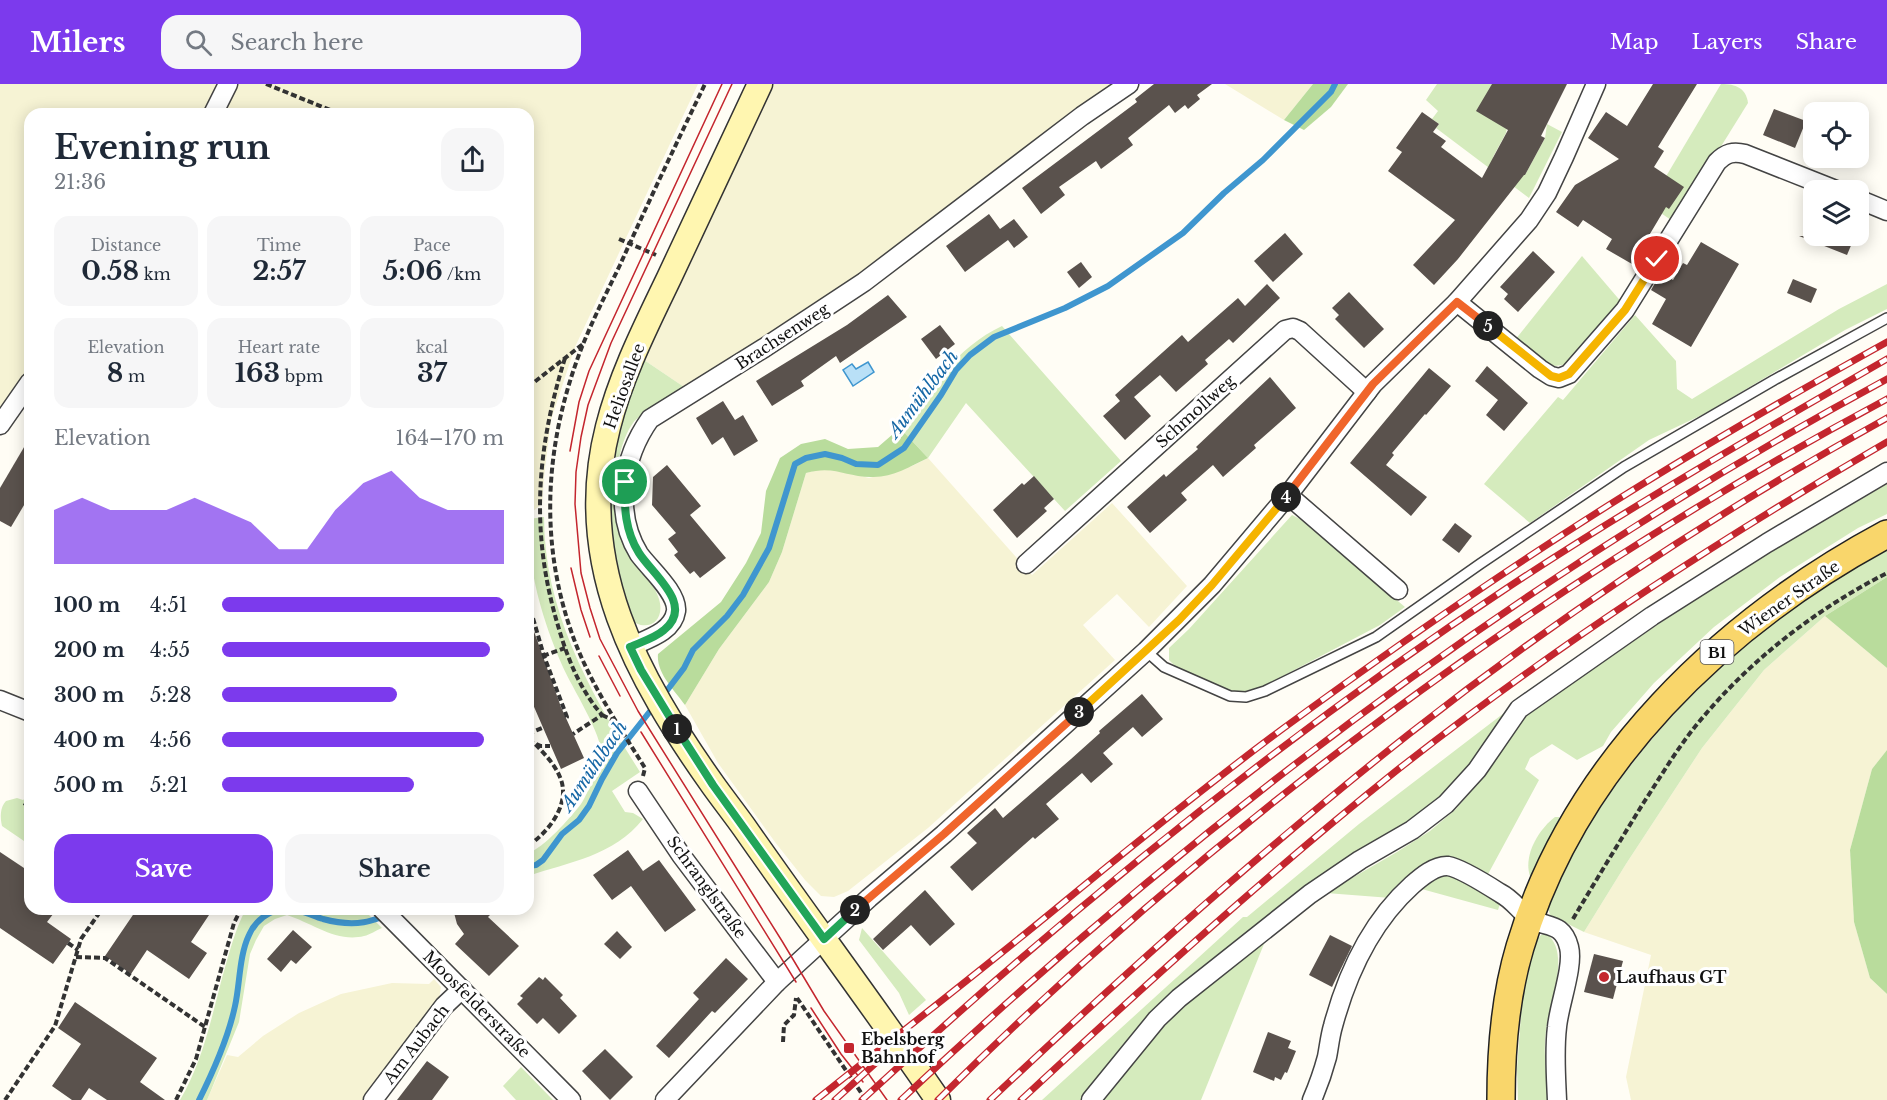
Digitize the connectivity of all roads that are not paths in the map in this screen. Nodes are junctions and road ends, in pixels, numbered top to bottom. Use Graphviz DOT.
graph roads {
  1 [pos="228,84"];
  2 [pos="760,84"];
  3 [pos="1129,84"];
  4 [pos="1596,84"];
  5 [pos="216,108"];
  6 [pos="1811,180"];
  7 [pos="1869,204"];
  8 [pos="1887,211"];
  9 [pos="1457,302"];
  10 [pos="1887,318"];
  11 [pos="24,391"];
  12 [pos="1366,392"];
  13 [pos="0,425"];
  14 [pos="1887,472"];
  15 [pos="1288,495"];
  16 [pos="1887,534"];
  17 [pos="1026,564"];
  18 [pos="1398,590"];
  19 [pos="630,647"];
  20 [pos="1146,651"];
  21 [pos="0,700"];
  22 [pos="24,710"];
  23 [pos="638,791"];
  24 [pos="387,915"];
  25 [pos="1529,918"];
  26 [pos="824,939"];
  27 [pos="777,982"];
  28 [pos="462,989"];
  29 [pos="373,1100"];
  30 [pos="571,1100"];
  31 [pos="665,1100"];
  32 [pos="938,1100"];
  33 [pos="1091,1100"];
  34 [pos="1312,1100"];
  35 [pos="1502,1100"];
  36 [pos="1557,1100"];
  1 -- 5 [label="street"];
  2 -- 19 [label="street, Heliosallee"];
  3 -- 19 [label="street, Brachsenweg"];
  4 -- 9 [label="street"];
  6 -- 9 [label="street"];
  7 -- 8 [label="street"];
  9 -- 12 [label="street"];
  10 -- 20 [label="lane"];
  11 -- 13 [label="street"];
  12 -- 15 [label="street"];
  12 -- 17 [label="street, Schmollweg"];
  14 -- 33 [label="street"];
  15 -- 18 [label="street"];
  15 -- 20 [label="street"];
  16 -- 25 [label="main road, Wiener Straße / B1"];
  19 -- 26 [label="street, Heliosallee"];
  20 -- 26 [label="street"];
  21 -- 22 [label="street"];
  23 -- 27 [label="street, Schranglstraße"];
  24 -- 28 [label="street, Moosfelderstraße"];
  25 -- 34 [label="street"];
  25 -- 35 [label="main road, B1"];
  25 -- 36 [label="street"];
  26 -- 27 [label="street"];
  26 -- 32 [label="street, Heliosallee"];
  27 -- 31 [label="street"];
  28 -- 29 [label="street, Am Aubach"];
  28 -- 30 [label="street, Moosfelderstraße"];
}
